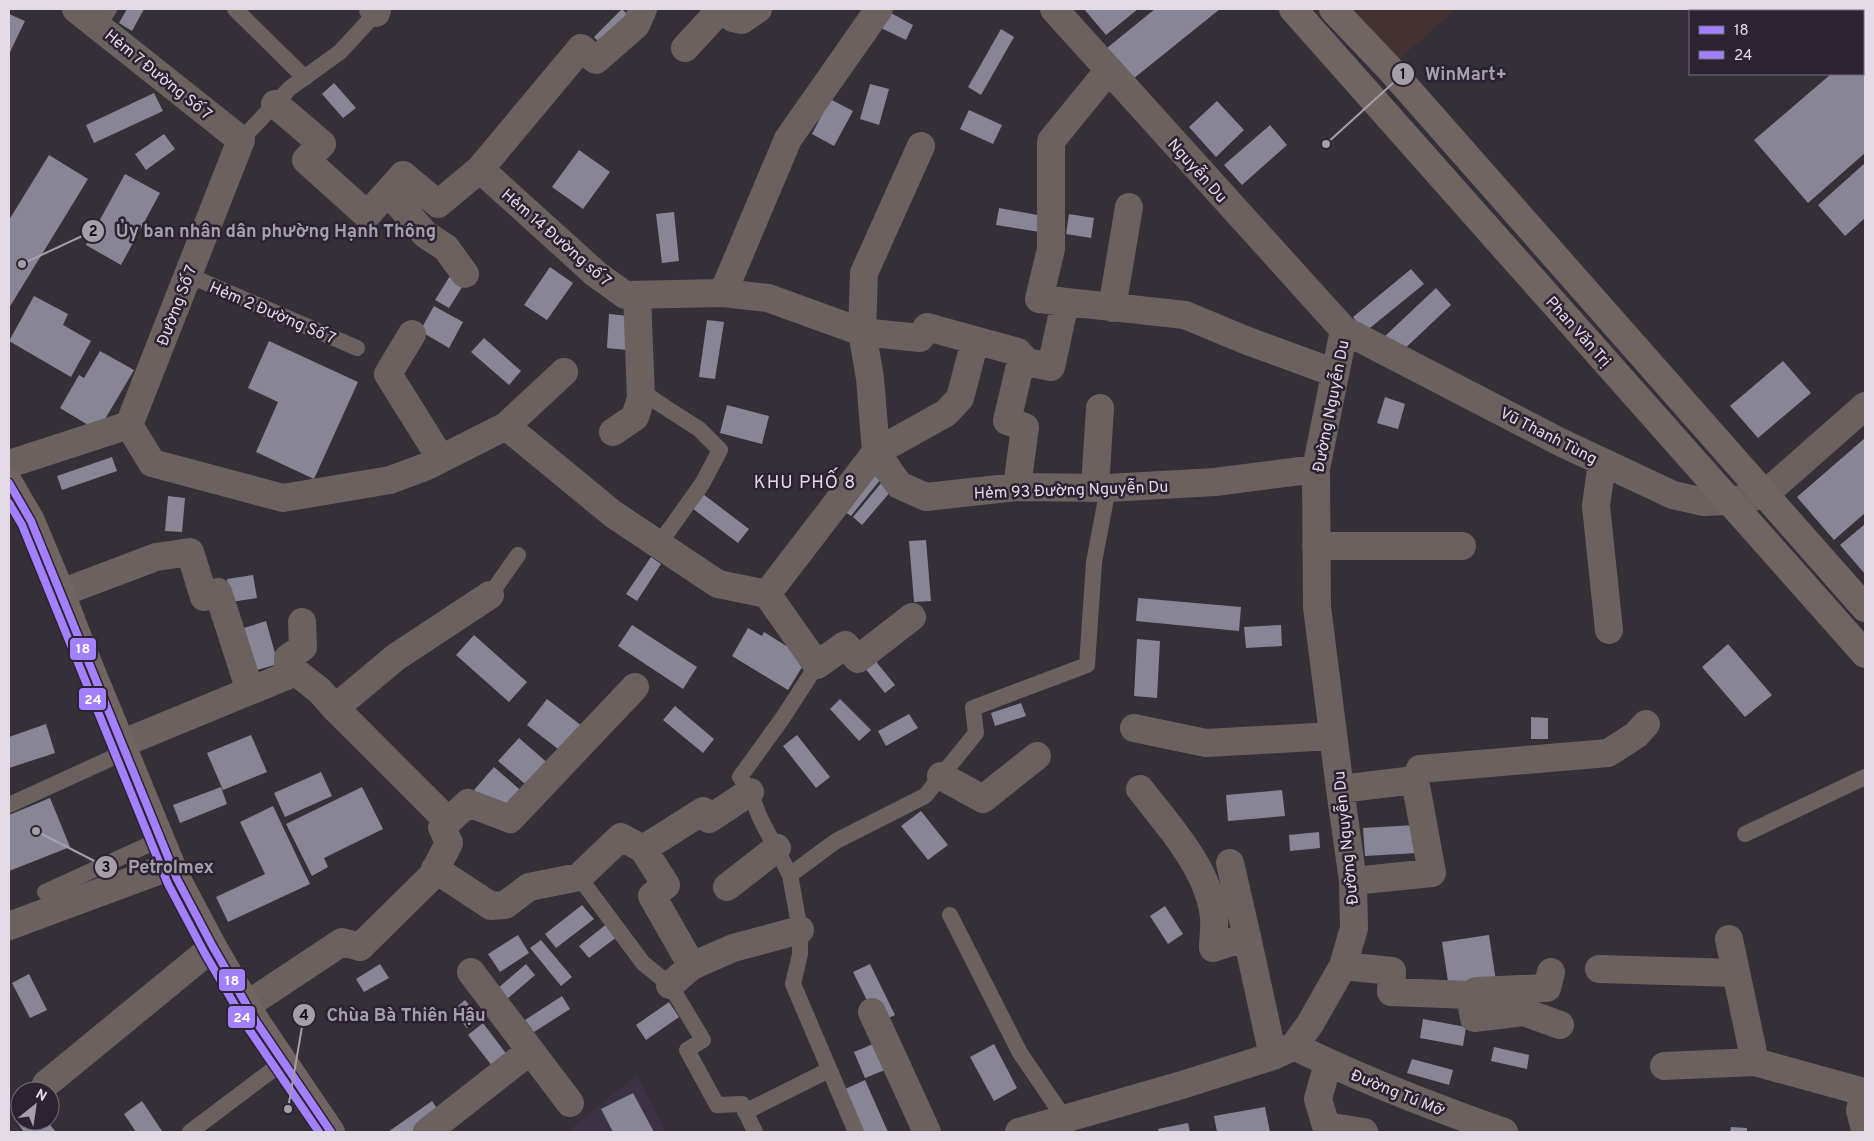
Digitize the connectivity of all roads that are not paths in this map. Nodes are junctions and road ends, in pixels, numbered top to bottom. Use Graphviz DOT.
graph roads {
  1 [pos="76,9"];
  2 [pos="235,9"];
  3 [pos="643,9"];
  4 [pos="722,9"];
  5 [pos="758,9"];
  6 [pos="876,9"];
  7 [pos="1054,9"];
  8 [pos="1333,9"];
  9 [pos="379,10"];
  10 [pos="1300,11"];
  11 [pos="104,17"];
  12 [pos="685,48"];
  13 [pos="1108,71"];
  14 [pos="305,78"];
  15 [pos="276,104"];
  16 [pos="241,140"];
  17 [pos="921,146"];
  18 [pos="480,169"];
  19 [pos="388,192"];
  20 [pos="1129,207"];
  21 [pos="465,274"];
  22 [pos="188,275"];
  23 [pos="723,293"];
  24 [pos="638,295"];
  25 [pos="1052,301"];
  26 [pos="1112,308"];
  27 [pos="1344,330"];
  28 [pos="862,332"];
  29 [pos="412,334"];
  30 [pos="975,341"];
  31 [pos="357,348"];
  32 [pos="1022,357"];
  33 [pos="564,372"];
  34 [pos="1335,373"];
  35 [pos="640,389"];
  36 [pos="1865,406"];
  37 [pos="1100,408"];
  38 [pos="129,425"];
  39 [pos="506,426"];
  40 [pos="612,432"];
  41 [pos="876,452"];
  42 [pos="441,459"];
  43 [pos="1602,462"];
  44 [pos="1316,468"];
  45 [pos="9,479"];
  46 [pos="1017,487"];
  47 [pos="1101,488"];
  48 [pos="1764,495"];
  49 [pos="1729,501"];
  50 [pos="659,544"];
  51 [pos="1316,546"];
  52 [pos="1462,546"];
  53 [pos="518,555"];
  54 [pos="61,592"];
  55 [pos="767,594"];
  56 [pos="490,595"];
  57 [pos="1865,606"];
  58 [pos="912,618"];
  59 [pos="302,622"];
  60 [pos="1610,630"];
  61 [pos="1865,654"];
  62 [pos="816,665"];
  63 [pos="288,675"];
  64 [pos="635,687"];
  65 [pos="250,691"];
  66 [pos="335,708"];
  67 [pos="1646,724"];
  68 [pos="1134,728"];
  69 [pos="1333,736"];
  70 [pos="123,748"];
  71 [pos="1036,756"];
  72 [pos="941,776"];
  73 [pos="1865,777"];
  74 [pos="1415,780"];
  75 [pos="1140,789"];
  76 [pos="1340,789"];
  77 [pos="750,792"];
  78 [pos="9,806"];
  79 [pos="448,821"];
  80 [pos="1745,834"];
  81 [pos="161,839"];
  82 [pos="776,848"];
  83 [pos="643,849"];
  84 [pos="1230,863"];
  85 [pos="172,866"];
  86 [pos="435,869"];
  87 [pos="790,875"];
  88 [pos="579,877"];
  89 [pos="1354,881"];
  90 [pos="726,887"];
  91 [pos="45,892"];
  92 [pos="950,915"];
  93 [pos="9,926"];
  94 [pos="800,930"];
  95 [pos="1247,937"];
  96 [pos="1729,939"];
  97 [pos="213,948"];
  98 [pos="692,966"];
  99 [pos="1342,966"];
  100 [pos="1599,969"];
  101 [pos="471,972"];
  102 [pos="1551,972"];
  103 [pos="1736,973"];
  104 [pos="670,985"];
  105 [pos="1470,994"];
  106 [pos="247,1005"];
  107 [pos="872,1012"];
  108 [pos="1560,1025"];
  109 [pos="530,1051"];
  110 [pos="1283,1051"];
  111 [pos="283,1062"];
  112 [pos="1755,1062"];
  113 [pos="1328,1063"];
  114 [pos="1664,1066"];
  115 [pos="829,1070"];
  116 [pos="50,1081"];
  117 [pos="1864,1101"];
  118 [pos="570,1103"];
  119 [pos="746,1112"];
  120 [pos="1064,1119"];
  121 [pos="1865,1130"];
  122 [pos="1494,1131"];
  123 [pos="190,1132"];
  124 [pos="331,1132"];
  125 [pos="427,1132"];
  126 [pos="755,1132"];
  127 [pos="856,1132"];
  128 [pos="927,1132"];
  129 [pos="1019,1132"];
  130 [pos="1364,1132"];
  1 -- 11 [label="street, Hẻm 7 Đường Số 7"];
  2 -- 14 [label="lane"];
  3 -- 18 [label="street"];
  4 -- 5 [label="street"];
  4 -- 12 [label="street"];
  6 -- 23 [label="street"];
  7 -- 13 [label="street, Nguyễn Du"];
  8 -- 48 [label="main road, Phan Văn Trị"];
  9 -- 14 [label="lane, Đường Số 7"];
  10 -- 49 [label="main road, Phan Văn Trị"];
  11 -- 16 [label="street, Hẻm 7 Đường Số 7"];
  13 -- 25 [label="street"];
  13 -- 27 [label="street, Nguyễn Du"];
  14 -- 15 [label="lane, Đường Số 7"];
  15 -- 16 [label="lane, Đường Số 7"];
  15 -- 19 [label="street"];
  16 -- 22 [label="street, Đường Số 7"];
  17 -- 28 [label="street, Hẻm 93 Đường Nguyễn Du"];
  18 -- 19 [label="street"];
  18 -- 24 [label="street, Hẻm 14 Đường số 7"];
  19 -- 21 [label="street"];
  20 -- 26 [label="street"];
  22 -- 31 [label="lane, Hẻm 2 Đường Số 7"];
  22 -- 38 [label="street, Đường Số 7"];
  23 -- 24 [label="street, Hẻm 14 Đường số 7"];
  23 -- 28 [label="street, Hẻm 14 Đường số 7"];
  24 -- 35 [label="street"];
  25 -- 26 [label="street"];
  25 -- 32 [label="street, Hẻm 14 Đường số 7"];
  26 -- 34 [label="street"];
  27 -- 34 [label="street, Đường Nguyễn Du"];
  27 -- 43 [label="street, Vũ Thanh Tùng"];
  28 -- 30 [label="street, Hẻm 14 Đường số 7"];
  28 -- 41 [label="street, Hẻm 93 Đường Nguyễn Du"];
  29 -- 42 [label="street"];
  30 -- 32 [label="street, Hẻm 14 Đường số 7"];
  30 -- 41 [label="street"];
  32 -- 46 [label="street"];
  33 -- 39 [label="street"];
  34 -- 44 [label="street, Đường Nguyễn Du"];
  35 -- 40 [label="street"];
  35 -- 50 [label="lane"];
  36 -- 48 [label="street"];
  37 -- 47 [label="street"];
  38 -- 42 [label="street"];
  38 -- 45 [label="street"];
  39 -- 42 [label="street"];
  39 -- 50 [label="street"];
  41 -- 46 [label="street, Hẻm 93 Đường Nguyễn Du"];
  41 -- 55 [label="street"];
  43 -- 49 [label="street, Vũ Thanh Tùng"];
  43 -- 60 [label="street"];
  44 -- 47 [label="street, Hẻm 93 Đường Nguyễn Du"];
  44 -- 51 [label="street, Đường Nguyễn Du"];
  45 -- 54 [label="main road"];
  46 -- 47 [label="street, Hẻm 93 Đường Nguyễn Du"];
  47 -- 72 [label="lane"];
  48 -- 49 [label="street, Vũ Thanh Tùng"];
  48 -- 57 [label="main road, Phan Văn Trị"];
  49 -- 61 [label="main road, Phan Văn Trị"];
  50 -- 55 [label="street"];
  51 -- 52 [label="street"];
  51 -- 69 [label="street, Đường Nguyễn Du"];
  53 -- 56 [label="lane"];
  54 -- 65 [label="street"];
  54 -- 70 [label="main road"];
  55 -- 62 [label="street"];
  56 -- 66 [label="street"];
  58 -- 62 [label="street"];
  59 -- 63 [label="street"];
  62 -- 77 [label="lane"];
  63 -- 65 [label="street"];
  63 -- 66 [label="street"];
  64 -- 79 [label="street"];
  65 -- 70 [label="street"];
  66 -- 79 [label="street"];
  67 -- 74 [label="street"];
  68 -- 69 [label="street"];
  69 -- 76 [label="street, Đường Nguyễn Du"];
  70 -- 78 [label="lane"];
  70 -- 81 [label="main road"];
  71 -- 72 [label="street"];
  72 -- 87 [label="lane"];
  73 -- 80 [label="lane"];
  74 -- 76 [label="street"];
  74 -- 89 [label="street"];
  75 -- 95 [label="street"];
  76 -- 89 [label="street, Đường Nguyễn Du"];
  77 -- 82 [label="lane"];
  77 -- 83 [label="street"];
  79 -- 86 [label="street"];
  81 -- 85 [label="main road"];
  81 -- 91 [label="lane"];
  82 -- 87 [label="lane"];
  82 -- 90 [label="street"];
  83 -- 88 [label="street"];
  83 -- 98 [label="street"];
  84 -- 95 [label="street"];
  85 -- 93 [label="street"];
  85 -- 97 [label="main road"];
  86 -- 88 [label="street"];
  86 -- 106 [label="street"];
  87 -- 94 [label="lane"];
  88 -- 104 [label="lane"];
  89 -- 99 [label="street, Đường Nguyễn Du"];
  92 -- 120 [label="lane"];
  94 -- 98 [label="street"];
  94 -- 115 [label="lane"];
  95 -- 110 [label="street"];
  96 -- 103 [label="street"];
  97 -- 106 [label="main road"];
  97 -- 116 [label="street"];
  98 -- 104 [label="street"];
  99 -- 105 [label="street"];
  99 -- 110 [label="street, Đường Nguyễn Du"];
  100 -- 103 [label="street"];
  101 -- 109 [label="street"];
  102 -- 105 [label="street"];
  103 -- 112 [label="street"];
  104 -- 119 [label="lane"];
  105 -- 108 [label="street"];
  106 -- 111 [label="main road"];
  107 -- 128 [label="street"];
  109 -- 118 [label="street"];
  109 -- 125 [label="street"];
  110 -- 113 [label="street, Đường Tú Mỡ"];
  110 -- 120 [label="street"];
  111 -- 123 [label="lane"];
  111 -- 124 [label="main road"];
  112 -- 114 [label="street"];
  112 -- 117 [label="street"];
  113 -- 122 [label="street, Đường Tú Mỡ"];
  113 -- 130 [label="street"];
  115 -- 119 [label="lane"];
  115 -- 127 [label="lane"];
  117 -- 121 [label="street"];
  119 -- 126 [label="lane"];
  120 -- 129 [label="street"];
}
